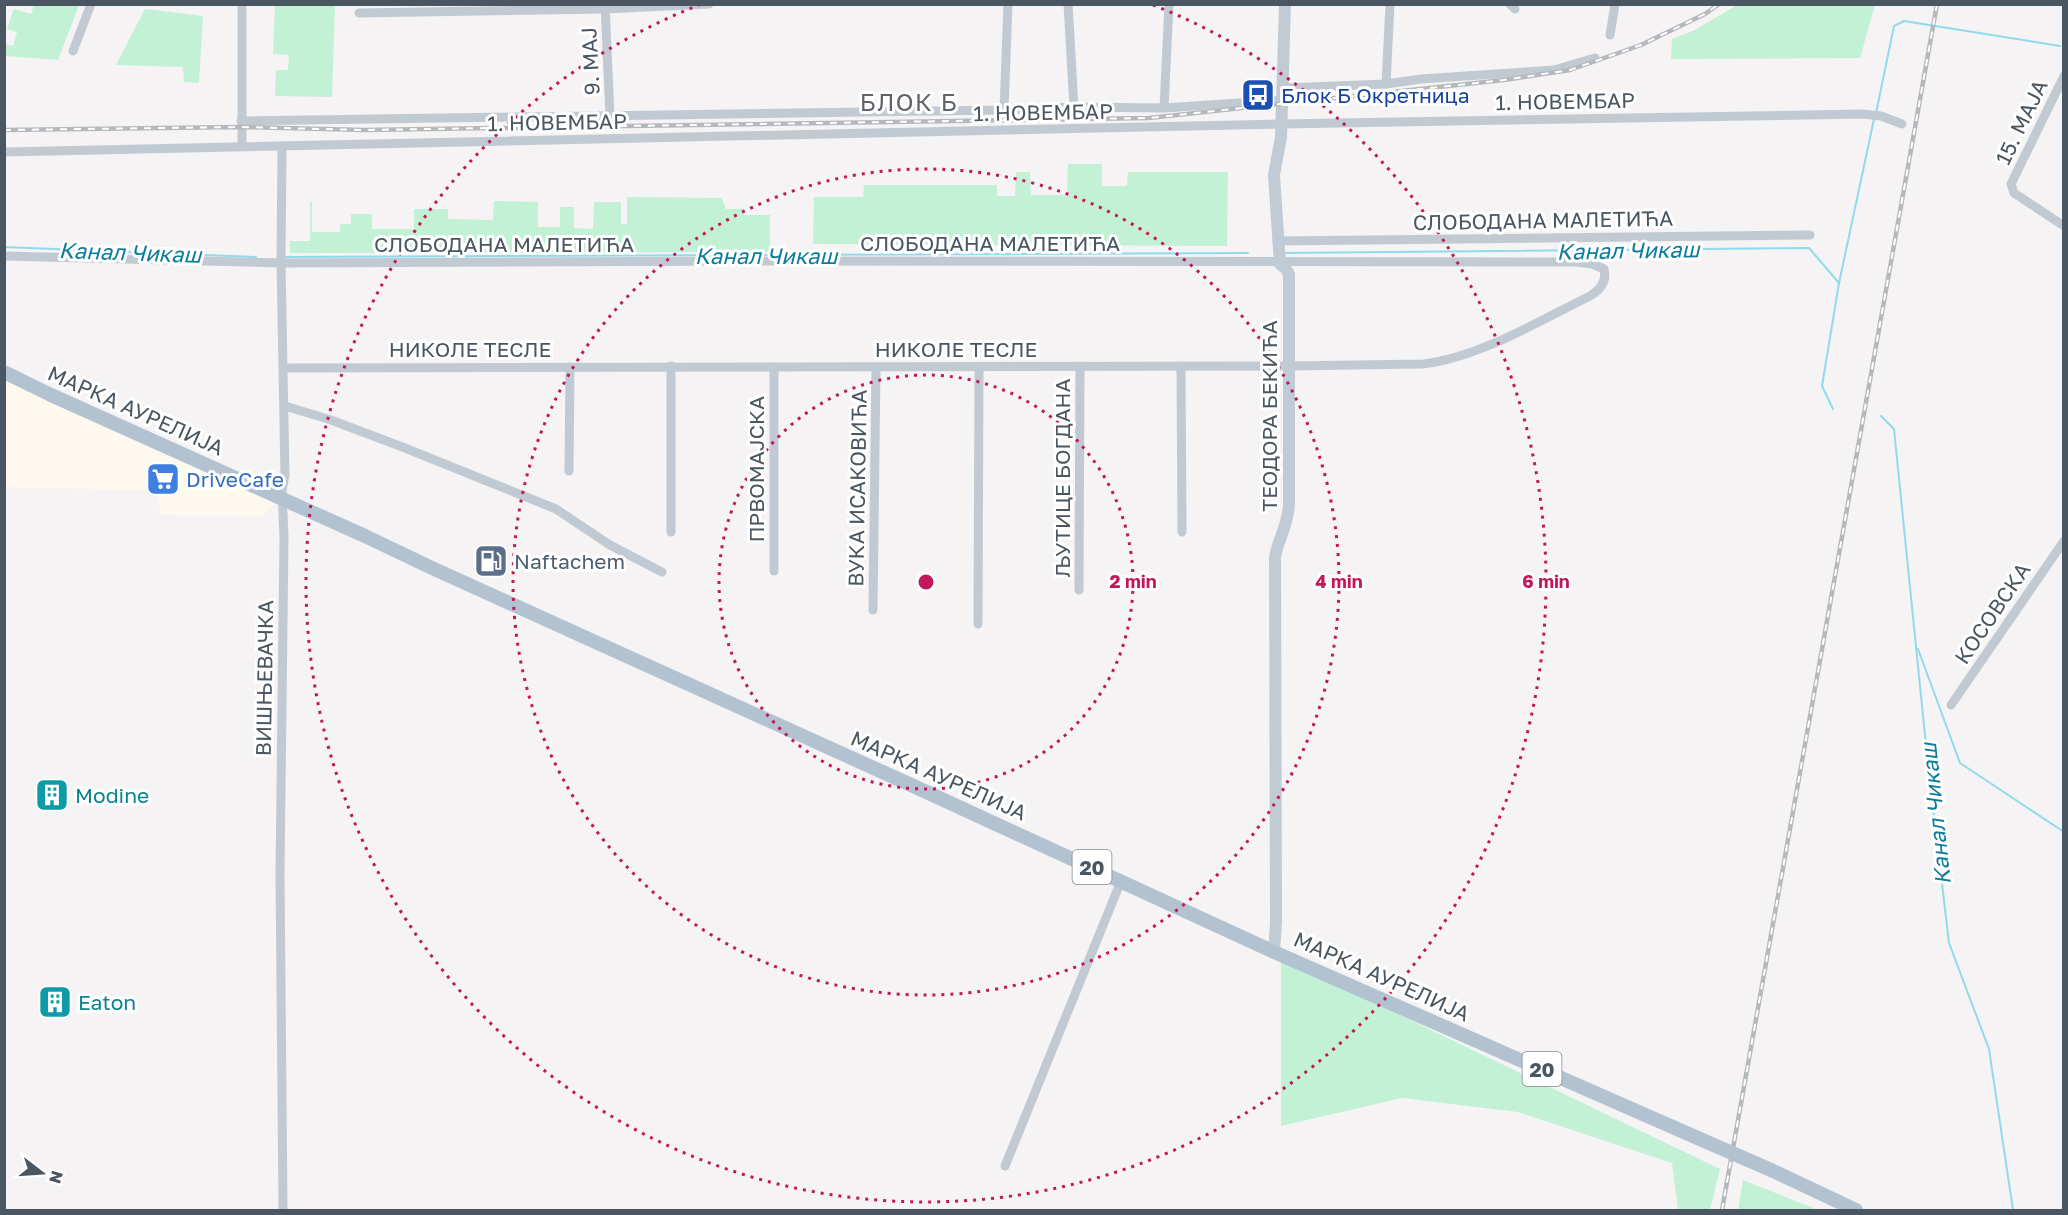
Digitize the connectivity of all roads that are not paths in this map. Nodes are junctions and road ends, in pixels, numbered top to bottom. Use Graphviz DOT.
graph roads {
  1 [pos="91,4"];
  2 [pos="242,4"];
  3 [pos="709,4"];
  4 [pos="1008,4"];
  5 [pos="1068,4"];
  6 [pos="1169,4"];
  7 [pos="1285,4"];
  8 [pos="1390,4"];
  9 [pos="1615,4"];
  10 [pos="605,7"];
  11 [pos="358,13"];
  12 [pos="1610,35"];
  13 [pos="73,51"];
  14 [pos="1595,58"];
  15 [pos="2064,75"];
  16 [pos="1386,84"];
  17 [pos="1283,94"];
  18 [pos="1074,107"];
  19 [pos="1164,108"];
  20 [pos="1004,110"];
  21 [pos="610,116"];
  22 [pos="241,121"];
  23 [pos="1282,124"];
  24 [pos="1902,124"];
  25 [pos="242,145"];
  26 [pos="282,146"];
  27 [pos="4,152"];
  28 [pos="2064,226"];
  29 [pos="1810,235"];
  30 [pos="1277,243"];
  31 [pos="4,256"];
  32 [pos="1279,261"];
  33 [pos="281,263"];
  34 [pos="1604,279"];
  35 [pos="671,366"];
  36 [pos="1080,366"];
  37 [pos="1181,366"];
  38 [pos="1289,366"];
  39 [pos="570,367"];
  40 [pos="774,367"];
  41 [pos="876,367"];
  42 [pos="979,367"];
  43 [pos="284,368"];
  44 [pos="5,372"];
  45 [pos="285,406"];
  46 [pos="568,471"];
  47 [pos="282,500"];
  48 [pos="671,532"];
  49 [pos="1182,532"];
  50 [pos="2064,541"];
  51 [pos="774,571"];
  52 [pos="662,572"];
  53 [pos="1079,590"];
  54 [pos="873,610"];
  55 [pos="978,624"];
  56 [pos="1951,705"];
  57 [pos="1121,881"];
  58 [pos="1274,952"];
  59 [pos="1005,1166"];
  60 [pos="283,1210"];
  61 [pos="1856,1210"];
  1 -- 13 [label="street"];
  2 -- 22 [label="street"];
  3 -- 10 [label="street"];
  4 -- 20 [label="street"];
  5 -- 18 [label="street"];
  6 -- 19 [label="street"];
  7 -- 17 [label="street, ТЕОДОРА БЕКИЋА"];
  8 -- 16 [label="street"];
  9 -- 12 [label="street"];
  10 -- 11 [label="street"];
  10 -- 21 [label="street, 9. МАЈ"];
  14 -- 16 [label="street, 1. НОВЕМБАР"];
  15 -- 28 [label="street, 15. МАЈА"];
  16 -- 17 [label="street, 1. НОВЕМБАР"];
  17 -- 19 [label="street, 1. НОВЕМБАР"];
  17 -- 23 [label="street, ТЕОДОРА БЕКИЋА"];
  18 -- 19 [label="street, 1. НОВЕМБАР"];
  18 -- 20 [label="street, 1. НОВЕМБАР"];
  20 -- 21 [label="street, 1. НОВЕМБАР"];
  21 -- 22 [label="street, 1. НОВЕМБАР"];
  22 -- 25 [label="street"];
  23 -- 24 [label="street, 1. НОВЕМБАР"];
  23 -- 26 [label="street, 1. НОВЕМБАР"];
  23 -- 30 [label="street, ТЕОДОРА БЕКИЋА"];
  25 -- 26 [label="street, 1. НОВЕМБАР"];
  25 -- 27 [label="street, 1. НОВЕМБАР"];
  26 -- 33 [label="street, ВИШЊЕВАЧКА"];
  29 -- 30 [label="street, СЛОБОДАНА МАЛЕТИЋА"];
  30 -- 32 [label="street, ТЕОДОРА БЕКИЋА"];
  31 -- 33 [label="street, СЛОБОДАНА МАЛЕТИЋА"];
  32 -- 33 [label="street, СЛОБОДАНА МАЛЕТИЋА"];
  32 -- 34 [label="street, СЛОБОДАНА МАЛЕТИЋА"];
  32 -- 38 [label="street, ТЕОДОРА БЕКИЋА"];
  33 -- 43 [label="street, ВИШЊЕВАЧКА"];
  34 -- 38 [label="street, НИКОЛЕ ТЕСЛЕ"];
  35 -- 39 [label="street, НИКОЛЕ ТЕСЛЕ"];
  35 -- 40 [label="street, НИКОЛЕ ТЕСЛЕ"];
  35 -- 48 [label="street"];
  36 -- 37 [label="street, НИКОЛЕ ТЕСЛЕ"];
  36 -- 42 [label="street, НИКОЛЕ ТЕСЛЕ"];
  36 -- 53 [label="street, ЉУТИЦЕ БОГДАНА"];
  37 -- 38 [label="street, НИКОЛЕ ТЕСЛЕ"];
  37 -- 49 [label="street"];
  38 -- 58 [label="street, ТЕОДОРА БЕКИЋА"];
  39 -- 43 [label="street, НИКОЛЕ ТЕСЛЕ"];
  39 -- 46 [label="street"];
  40 -- 41 [label="street, НИКОЛЕ ТЕСЛЕ"];
  40 -- 51 [label="street, ПРВОМАЈСКА"];
  41 -- 42 [label="street, НИКОЛЕ ТЕСЛЕ"];
  41 -- 54 [label="street, ВУКА ИСАКОВИЋА"];
  42 -- 55 [label="street"];
  43 -- 45 [label="street, ВИШЊЕВАЧКА"];
  44 -- 47 [label="main road, МАРКА АУРЕЛИЈА / 20"];
  45 -- 47 [label="street, ВИШЊЕВАЧКА"];
  45 -- 52 [label="street"];
  47 -- 57 [label="main road, МАРКА АУРЕЛИЈА / 20"];
  47 -- 60 [label="street, ВИШЊЕВАЧКА"];
  50 -- 56 [label="street, КОСОВСКА"];
  57 -- 58 [label="main road, МАРКА АУРЕЛИЈА / 20"];
  57 -- 59 [label="street"];
  58 -- 61 [label="main road, МАРКА АУРЕЛИЈА / 20, bridge"];
}
